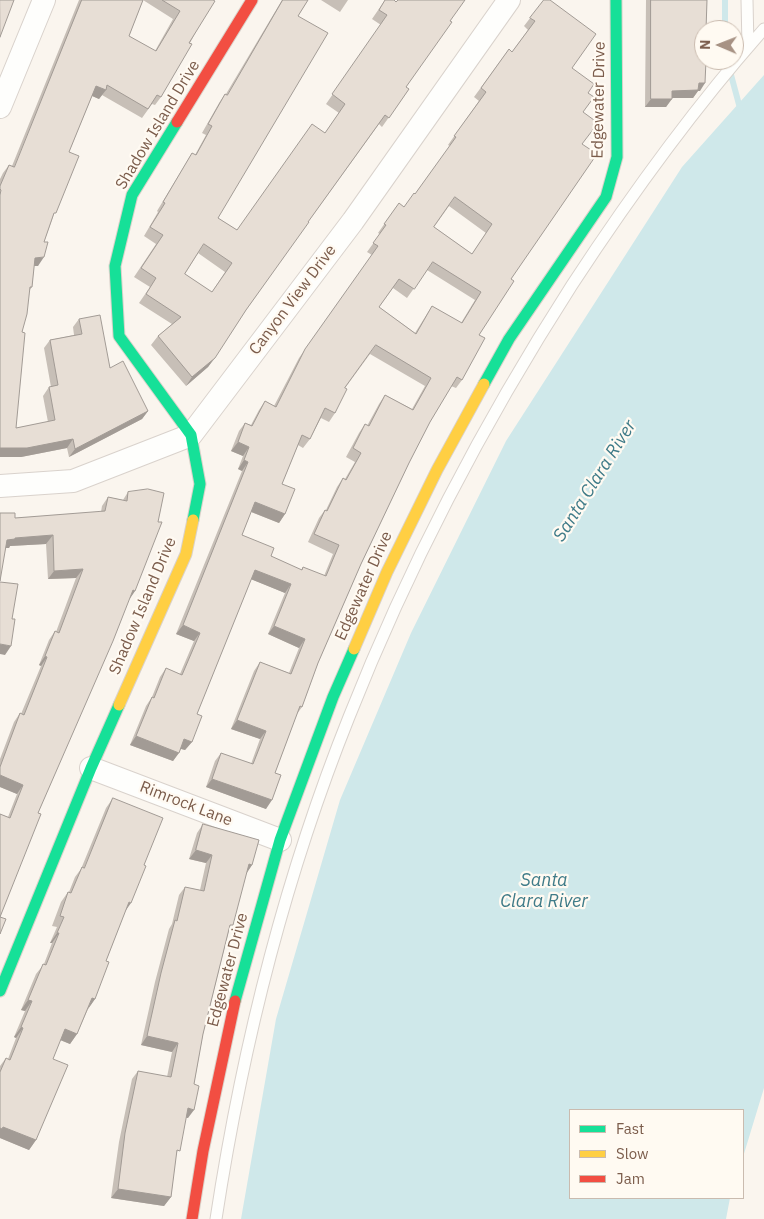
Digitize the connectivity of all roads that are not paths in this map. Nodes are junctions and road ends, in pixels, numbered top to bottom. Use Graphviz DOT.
graph roads {
  1 [pos="44,0"];
  2 [pos="252,0"];
  3 [pos="509,0"];
  4 [pos="616,0"];
  5 [pos="748,0"];
  6 [pos="764,29"];
  7 [pos="744,51"];
  8 [pos="728,70"];
  9 [pos="0,107"];
  10 [pos="191,435"];
  11 [pos="0,486"];
  12 [pos="90,768"];
  13 [pos="280,840"];
  14 [pos="305,841"];
  15 [pos="0,991"];
  16 [pos="192,1219"];
  17 [pos="216,1219"];
  1 -- 9 [label="street"];
  2 -- 10 [label="street, Shadow Island Drive"];
  3 -- 10 [label="street, Canyon View Drive"];
  4 -- 13 [label="street, Edgewater Drive"];
  5 -- 7 [label="lane"];
  6 -- 7 [label="lane"];
  8 -- 14 [label="lane"];
  10 -- 11 [label="street"];
  10 -- 12 [label="street, Shadow Island Drive"];
  12 -- 13 [label="street, Rimrock Lane"];
  12 -- 15 [label="street, Shadow Island Drive"];
  13 -- 14 [label="lane"];
  13 -- 16 [label="street, Edgewater Drive"];
  14 -- 17 [label="lane"];
}
